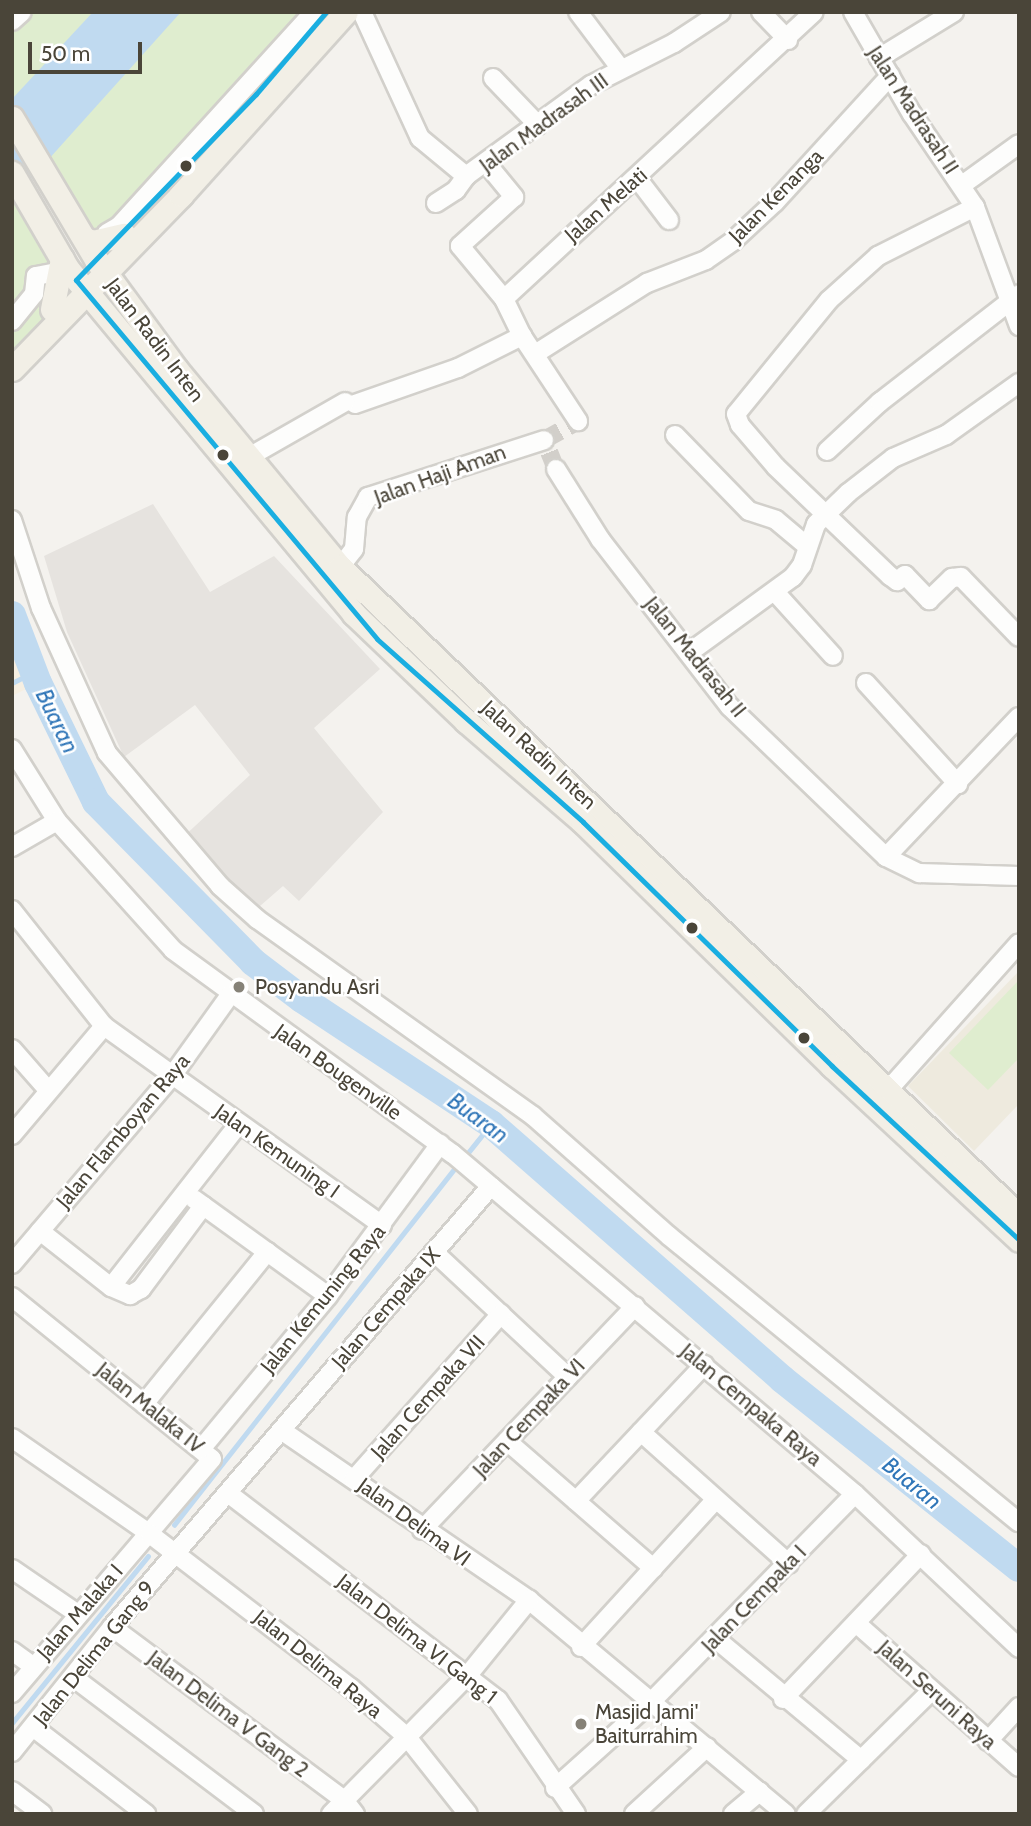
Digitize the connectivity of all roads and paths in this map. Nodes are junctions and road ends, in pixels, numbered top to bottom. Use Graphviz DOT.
graph roads {
  1 [pos="22,12"];
  2 [pos="314,12"];
  3 [pos="326,12"];
  4 [pos="346,12"];
  5 [pos="362,12"];
  6 [pos="578,12"];
  7 [pos="721,12"];
  8 [pos="761,12"];
  9 [pos="814,12"];
  10 [pos="853,12"];
  11 [pos="954,12"];
  12 [pos="12,22"];
  13 [pos="788,40"];
  14 [pos="879,58"];
  15 [pos="621,69"];
  16 [pos="890,76"];
  17 [pos="493,78"];
  18 [pos="12,118"];
  19 [pos="538,125"];
  20 [pos="1019,145"];
  21 [pos="487,164"];
  22 [pos="12,173"];
  23 [pos="466,176"];
  24 [pos="637,178"];
  25 [pos="962,185"];
  26 [pos="436,203"];
  27 [pos="975,207"];
  28 [pos="668,219"];
  29 [pos="105,236"];
  30 [pos="101,267"];
  31 [pos="71,275"];
  32 [pos="1013,298"];
  33 [pos="504,299"];
  34 [pos="12,321"];
  35 [pos="1019,326"];
  36 [pos="522,336"];
  37 [pos="12,351"];
  38 [pos="535,354"];
  39 [pos="12,369"];
  40 [pos="1019,383"];
  41 [pos="578,421"];
  42 [pos="675,435"];
  43 [pos="544,440"];
  44 [pos="827,451"];
  45 [pos="247,458"];
  46 [pos="556,469"];
  47 [pos="826,514"];
  48 [pos="12,520"];
  49 [pos="806,545"];
  50 [pos="340,566"];
  51 [pos="775,592"];
  52 [pos="1019,636"];
  53 [pos="690,652"];
  54 [pos="833,656"];
  55 [pos="866,683"];
  56 [pos="1019,718"];
  57 [pos="12,749"];
  58 [pos="958,784"];
  59 [pos="57,821"];
  60 [pos="12,848"];
  61 [pos="886,857"];
  62 [pos="1019,876"];
  63 [pos="12,910"];
  64 [pos="1019,943"];
  65 [pos="740,959"];
  66 [pos="230,995"];
  67 [pos="104,1026"];
  68 [pos="12,1049"];
  69 [pos="172,1076"];
  70 [pos="889,1089"];
  71 [pos="48,1090"];
  72 [pos="239,1124"];
  73 [pos="12,1135"];
  74 [pos="446,1149"];
  75 [pos="474,1172"];
  76 [pos="491,1186"];
  77 [pos="187,1194"];
  78 [pos="203,1206"];
  79 [pos="1019,1216"];
  80 [pos="382,1225"];
  81 [pos="40,1231"];
  82 [pos="1019,1240"];
  83 [pos="267,1252"];
  84 [pos="434,1252"];
  85 [pos="12,1264"];
  86 [pos="111,1287"];
  87 [pos="328,1296"];
  88 [pos="12,1297"];
  89 [pos="635,1306"];
  90 [pos="501,1314"];
  91 [pos="704,1365"];
  92 [pos="568,1377"];
  93 [pos="144,1404"];
  94 [pos="281,1430"];
  95 [pos="640,1432"];
  96 [pos="12,1438"];
  97 [pos="508,1441"];
  98 [pos="201,1449"];
  99 [pos="354,1479"];
  100 [pos="228,1493"];
  101 [pos="855,1493"];
  102 [pos="716,1499"];
  103 [pos="576,1501"];
  104 [pos="1019,1522"];
  105 [pos="422,1530"];
  106 [pos="150,1534"];
  107 [pos="175,1554"];
  108 [pos="920,1554"];
  109 [pos="789,1564"];
  110 [pos="653,1568"];
  111 [pos="12,1569"];
  112 [pos="530,1601"];
  113 [pos="78,1614"];
  114 [pos="856,1623"];
  115 [pos="112,1627"];
  116 [pos="716,1639"];
  117 [pos="581,1647"];
  118 [pos="1019,1648"];
  119 [pos="12,1651"];
  120 [pos="33,1666"];
  121 [pos="468,1675"];
  122 [pos="73,1677"];
  123 [pos="931,1691"];
  124 [pos="12,1693"];
  125 [pos="783,1699"];
  126 [pos="651,1702"];
  127 [pos="1019,1707"];
  128 [pos="33,1727"];
  129 [pos="407,1737"];
  130 [pos="988,1741"];
  131 [pos="707,1747"];
  132 [pos="12,1752"];
  133 [pos="861,1760"];
  134 [pos="1019,1767"];
  135 [pos="555,1788"];
  136 [pos="12,1791"];
  137 [pos="760,1791"];
  138 [pos="349,1807"];
  139 [pos="42,1814"];
  140 [pos="146,1814"];
  141 [pos="254,1814"];
  142 [pos="331,1814"];
  143 [pos="468,1814"];
  144 [pos="576,1814"];
  145 [pos="634,1814"];
  146 [pos="733,1814"];
  147 [pos="786,1814"];
  148 [pos="806,1814"];
  1 -- 12 [label="street"];
  2 -- 29 [label="street"];
  3 -- 29 [label="main road"];
  4 -- 30 [label="main road"];
  5 -- 23 [label="street, Jalan Madrasah III"];
  6 -- 15 [label="street"];
  7 -- 15 [label="street, Jalan Madrasah III"];
  8 -- 13 [label="street"];
  9 -- 13 [label="street, Jalan Melati"];
  10 -- 14 [label="street, Jalan Madrasah II"];
  11 -- 14 [label="street"];
  13 -- 24 [label="street, Jalan Melati"];
  14 -- 16 [label="street, Jalan Madrasah II"];
  15 -- 19 [label="street, Jalan Madrasah III"];
  16 -- 25 [label="street, Jalan Madrasah II"];
  16 -- 38 [label="street, Jalan Kenanga"];
  17 -- 19 [label="street"];
  18 -- 29 [label="main road, Jalan Radin Inten"];
  19 -- 21 [label="street, Jalan Madrasah III"];
  20 -- 25 [label="street"];
  21 -- 23 [label="street, Jalan Madrasah III"];
  21 -- 33 [label="street"];
  22 -- 31 [label="main road, Jalan Radin Inten"];
  23 -- 26 [label="street"];
  24 -- 28 [label="street"];
  24 -- 33 [label="street, Jalan Melati"];
  25 -- 27 [label="street, Jalan Madrasah II"];
  27 -- 32 [label="street, Jalan Madrasah II"];
  27 -- 47 [label="street"];
  29 -- 30 [label="main road, Jalan Radin Inten"];
  29 -- 30 [label="main road"];
  30 -- 31 [label="main road"];
  30 -- 45 [label="main road, Jalan Radin Inten"];
  31 -- 34 [label="street"];
  31 -- 37 [label="main road"];
  31 -- 39 [label="main road"];
  31 -- 65 [label="main road, Jalan Radin Inten"];
  32 -- 35 [label="street, Jalan Madrasah II"];
  32 -- 44 [label="street"];
  33 -- 36 [label="street"];
  36 -- 38 [label="street"];
  36 -- 45 [label="street"];
  38 -- 41 [label="street"];
  40 -- 47 [label="street"];
  42 -- 49 [label="street"];
  43 -- 50 [label="street, Jalan Haji Aman"];
  45 -- 50 [label="main road, Jalan Radin Inten"];
  46 -- 53 [label="street, Jalan Madrasah II"];
  47 -- 49 [label="street"];
  47 -- 52 [label="street"];
  48 -- 104 [label="street"];
  49 -- 51 [label="street"];
  50 -- 65 [label="main road, Jalan Radin Inten"];
  51 -- 53 [label="street"];
  51 -- 54 [label="street"];
  53 -- 61 [label="street, Jalan Madrasah II"];
  55 -- 58 [label="street"];
  56 -- 58 [label="street"];
  57 -- 59 [label="street, Jalan Bougenville"];
  58 -- 61 [label="street"];
  59 -- 60 [label="street"];
  59 -- 66 [label="street, Jalan Bougenville"];
  61 -- 62 [label="street, Jalan Madrasah II"];
  63 -- 67 [label="street, Jalan Kemuning I"];
  64 -- 70 [label="street"];
  65 -- 70 [label="main road, Jalan Radin Inten"];
  65 -- 82 [label="main road, Jalan Radin Inten"];
  66 -- 69 [label="street, Jalan Flamboyan Raya"];
  66 -- 74 [label="street, Jalan Bougenville"];
  67 -- 69 [label="street, Jalan Kemuning I"];
  67 -- 71 [label="street"];
  68 -- 71 [label="street"];
  69 -- 72 [label="street, Jalan Kemuning I"];
  69 -- 81 [label="street, Jalan Flamboyan Raya"];
  70 -- 79 [label="main road, Jalan Radin Inten"];
  71 -- 73 [label="street"];
  72 -- 77 [label="street"];
  72 -- 80 [label="street, Jalan Kemuning I"];
  74 -- 75 [label="street, Jalan Bougenville"];
  74 -- 80 [label="street, Jalan Kemuning Raya"];
  75 -- 76 [label="street, Jalan Cempaka Raya"];
  76 -- 84 [label="street, Jalan Cempaka IX"];
  76 -- 89 [label="street, Jalan Cempaka Raya"];
  77 -- 78 [label="street"];
  77 -- 86 [label="street"];
  78 -- 83 [label="street"];
  78 -- 86 [label="street"];
  80 -- 87 [label="street, Jalan Kemuning Raya"];
  81 -- 85 [label="street, Jalan Flamboyan Raya"];
  81 -- 86 [label="street"];
  83 -- 87 [label="street"];
  83 -- 93 [label="street"];
  84 -- 90 [label="street"];
  84 -- 94 [label="street, Jalan Cempaka IX"];
  87 -- 98 [label="street, Jalan Kemuning Raya"];
  88 -- 93 [label="street, Jalan Malaka IV"];
  89 -- 91 [label="street, Jalan Cempaka Raya"];
  89 -- 92 [label="street, Jalan Cempaka VI"];
  90 -- 92 [label="street"];
  90 -- 99 [label="street, Jalan Cempaka VII"];
  91 -- 95 [label="street"];
  91 -- 101 [label="street, Jalan Cempaka Raya"];
  92 -- 97 [label="street, Jalan Cempaka VI"];
  93 -- 98 [label="street, Jalan Malaka IV"];
  94 -- 99 [label="street, Jalan Delima VI"];
  94 -- 100 [label="street"];
  95 -- 102 [label="street"];
  95 -- 103 [label="street"];
  96 -- 106 [label="street, Jalan Delima Raya"];
  97 -- 103 [label="street"];
  97 -- 105 [label="street, Jalan Cempaka VI"];
  98 -- 106 [label="street, Jalan Malaka IV"];
  99 -- 105 [label="street, Jalan Delima VI"];
  100 -- 107 [label="street"];
  100 -- 121 [label="street, Jalan Delima VI Gang 1"];
  101 -- 108 [label="street, Jalan Cempaka Raya"];
  101 -- 109 [label="street, Jalan Cempaka I"];
  102 -- 109 [label="street"];
  102 -- 110 [label="street"];
  103 -- 110 [label="street"];
  105 -- 112 [label="street, Jalan Delima VI"];
  106 -- 107 [label="street, Jalan Delima Raya"];
  106 -- 113 [label="street, Jalan Malaka I"];
  107 -- 115 [label="street, Jalan Delima Gang 9"];
  107 -- 129 [label="street, Jalan Delima Raya"];
  108 -- 114 [label="street"];
  108 -- 118 [label="street, Jalan Cempaka Raya"];
  109 -- 116 [label="street, Jalan Cempaka I"];
  110 -- 117 [label="street"];
  111 -- 113 [label="street"];
  112 -- 117 [label="street, Jalan Delima VI"];
  112 -- 121 [label="street"];
  113 -- 120 [label="street, Jalan Malaka I"];
  114 -- 123 [label="street, Jalan Seruni Raya"];
  114 -- 125 [label="street"];
  115 -- 122 [label="street, Jalan Delima Gang 9"];
  115 -- 138 [label="street, Jalan Delima V Gang 2"];
  116 -- 125 [label="street"];
  116 -- 126 [label="street, Jalan Cempaka I"];
  117 -- 126 [label="street, Jalan Delima VI"];
  119 -- 120 [label="street"];
  120 -- 124 [label="street, Jalan Malaka I"];
  121 -- 129 [label="street"];
  121 -- 135 [label="street, Jalan Delima VI Gang 1"];
  122 -- 128 [label="street, Jalan Delima Gang 9"];
  122 -- 141 [label="street"];
  123 -- 130 [label="street, Jalan Seruni Raya"];
  123 -- 133 [label="street"];
  125 -- 133 [label="street"];
  126 -- 131 [label="street, Jalan Delima VI"];
  126 -- 135 [label="street, Jalan Cempaka I"];
  127 -- 130 [label="street"];
  128 -- 132 [label="street, Jalan Delima Gang 9"];
  128 -- 140 [label="street"];
  129 -- 138 [label="street"];
  129 -- 143 [label="street, Jalan Delima Raya"];
  130 -- 134 [label="street, Jalan Seruni Raya"];
  131 -- 137 [label="street, Jalan Delima VI"];
  131 -- 145 [label="street"];
  133 -- 148 [label="street"];
  135 -- 144 [label="street, Jalan Delima VI Gang 1"];
  136 -- 139 [label="street"];
  137 -- 146 [label="street"];
  137 -- 147 [label="street, Jalan Delima VI"];
  138 -- 142 [label="street"];
}
